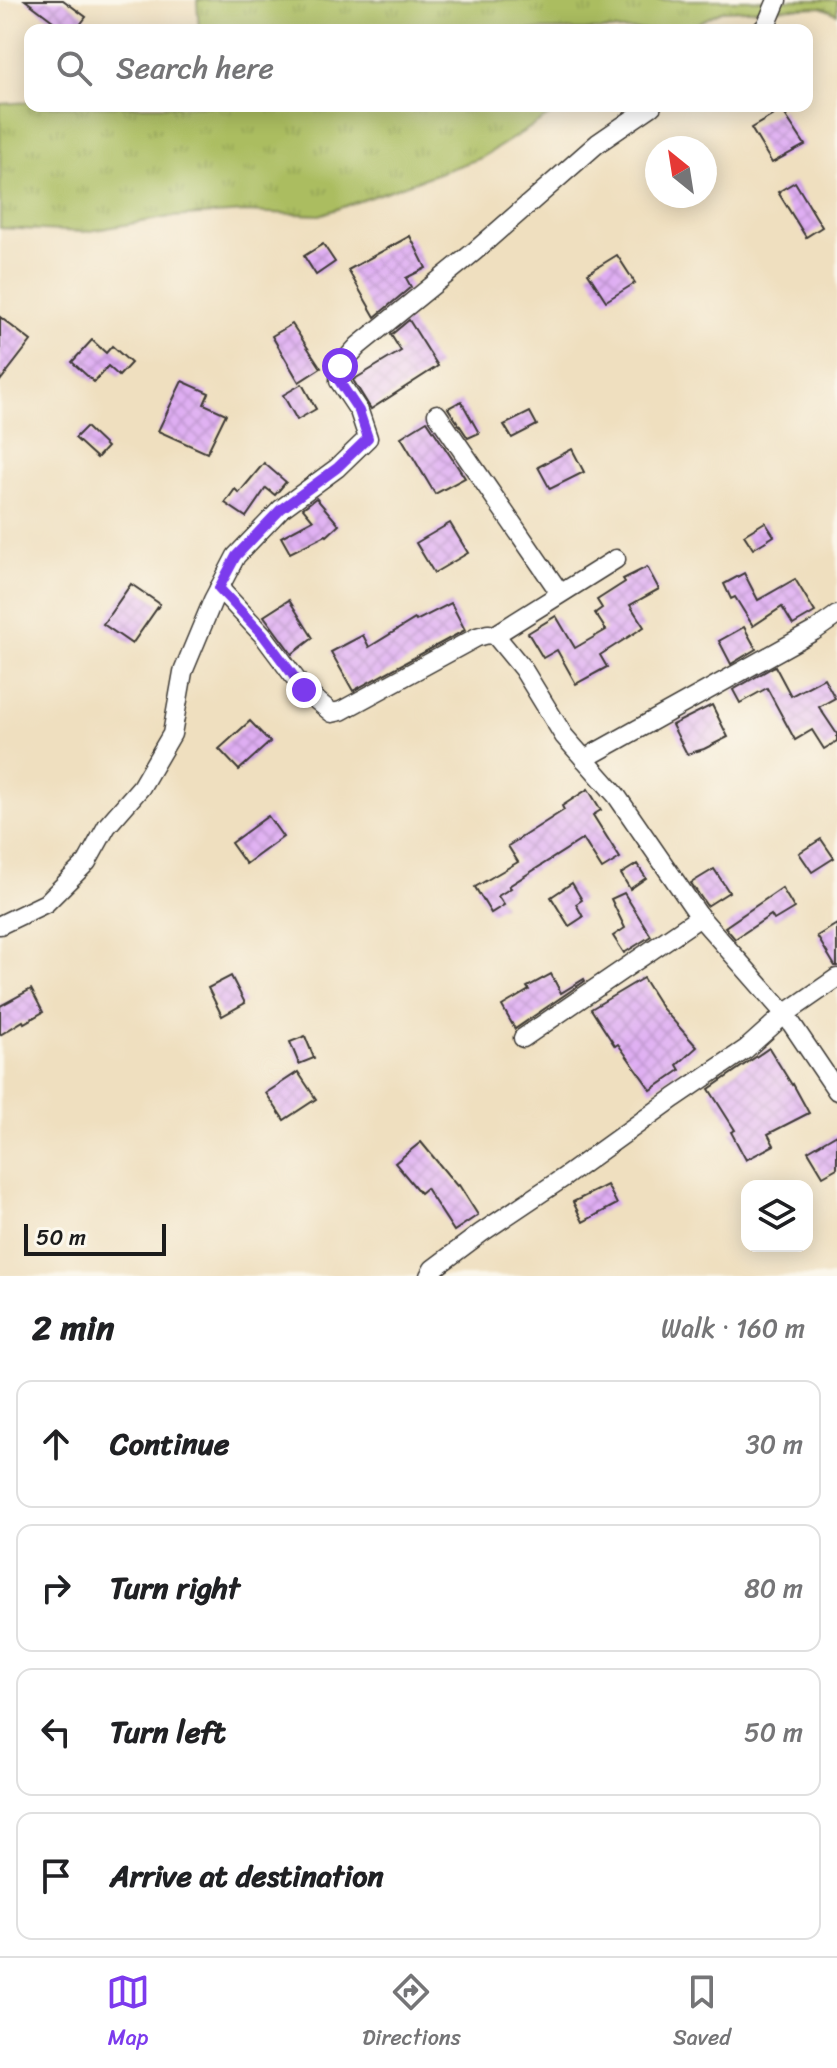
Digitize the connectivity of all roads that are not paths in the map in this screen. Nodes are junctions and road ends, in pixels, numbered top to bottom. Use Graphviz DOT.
graph roads {
  1 [pos="777,0"];
  2 [pos="767,24"];
  3 [pos="643,112"];
  4 [pos="437,414"];
  5 [pos="616,559"];
  6 [pos="219,588"];
  7 [pos="560,593"];
  8 [pos="837,615"];
  9 [pos="495,635"];
  10 [pos="584,759"];
  11 [pos="700,917"];
  12 [pos="0,925"];
  13 [pos="837,978"];
  14 [pos="785,1014"];
  15 [pos="523,1038"];
  16 [pos="837,1091"];
  17 [pos="429,1276"];
  1 -- 2 [label="street"];
  3 -- 6 [label="street"];
  4 -- 7 [label="street"];
  5 -- 7 [label="street"];
  6 -- 9 [label="street"];
  6 -- 12 [label="street"];
  7 -- 9 [label="street"];
  8 -- 10 [label="street"];
  9 -- 10 [label="street"];
  10 -- 11 [label="street"];
  11 -- 14 [label="street"];
  11 -- 15 [label="street"];
  13 -- 14 [label="street"];
  14 -- 16 [label="street"];
  14 -- 17 [label="street"];
}
